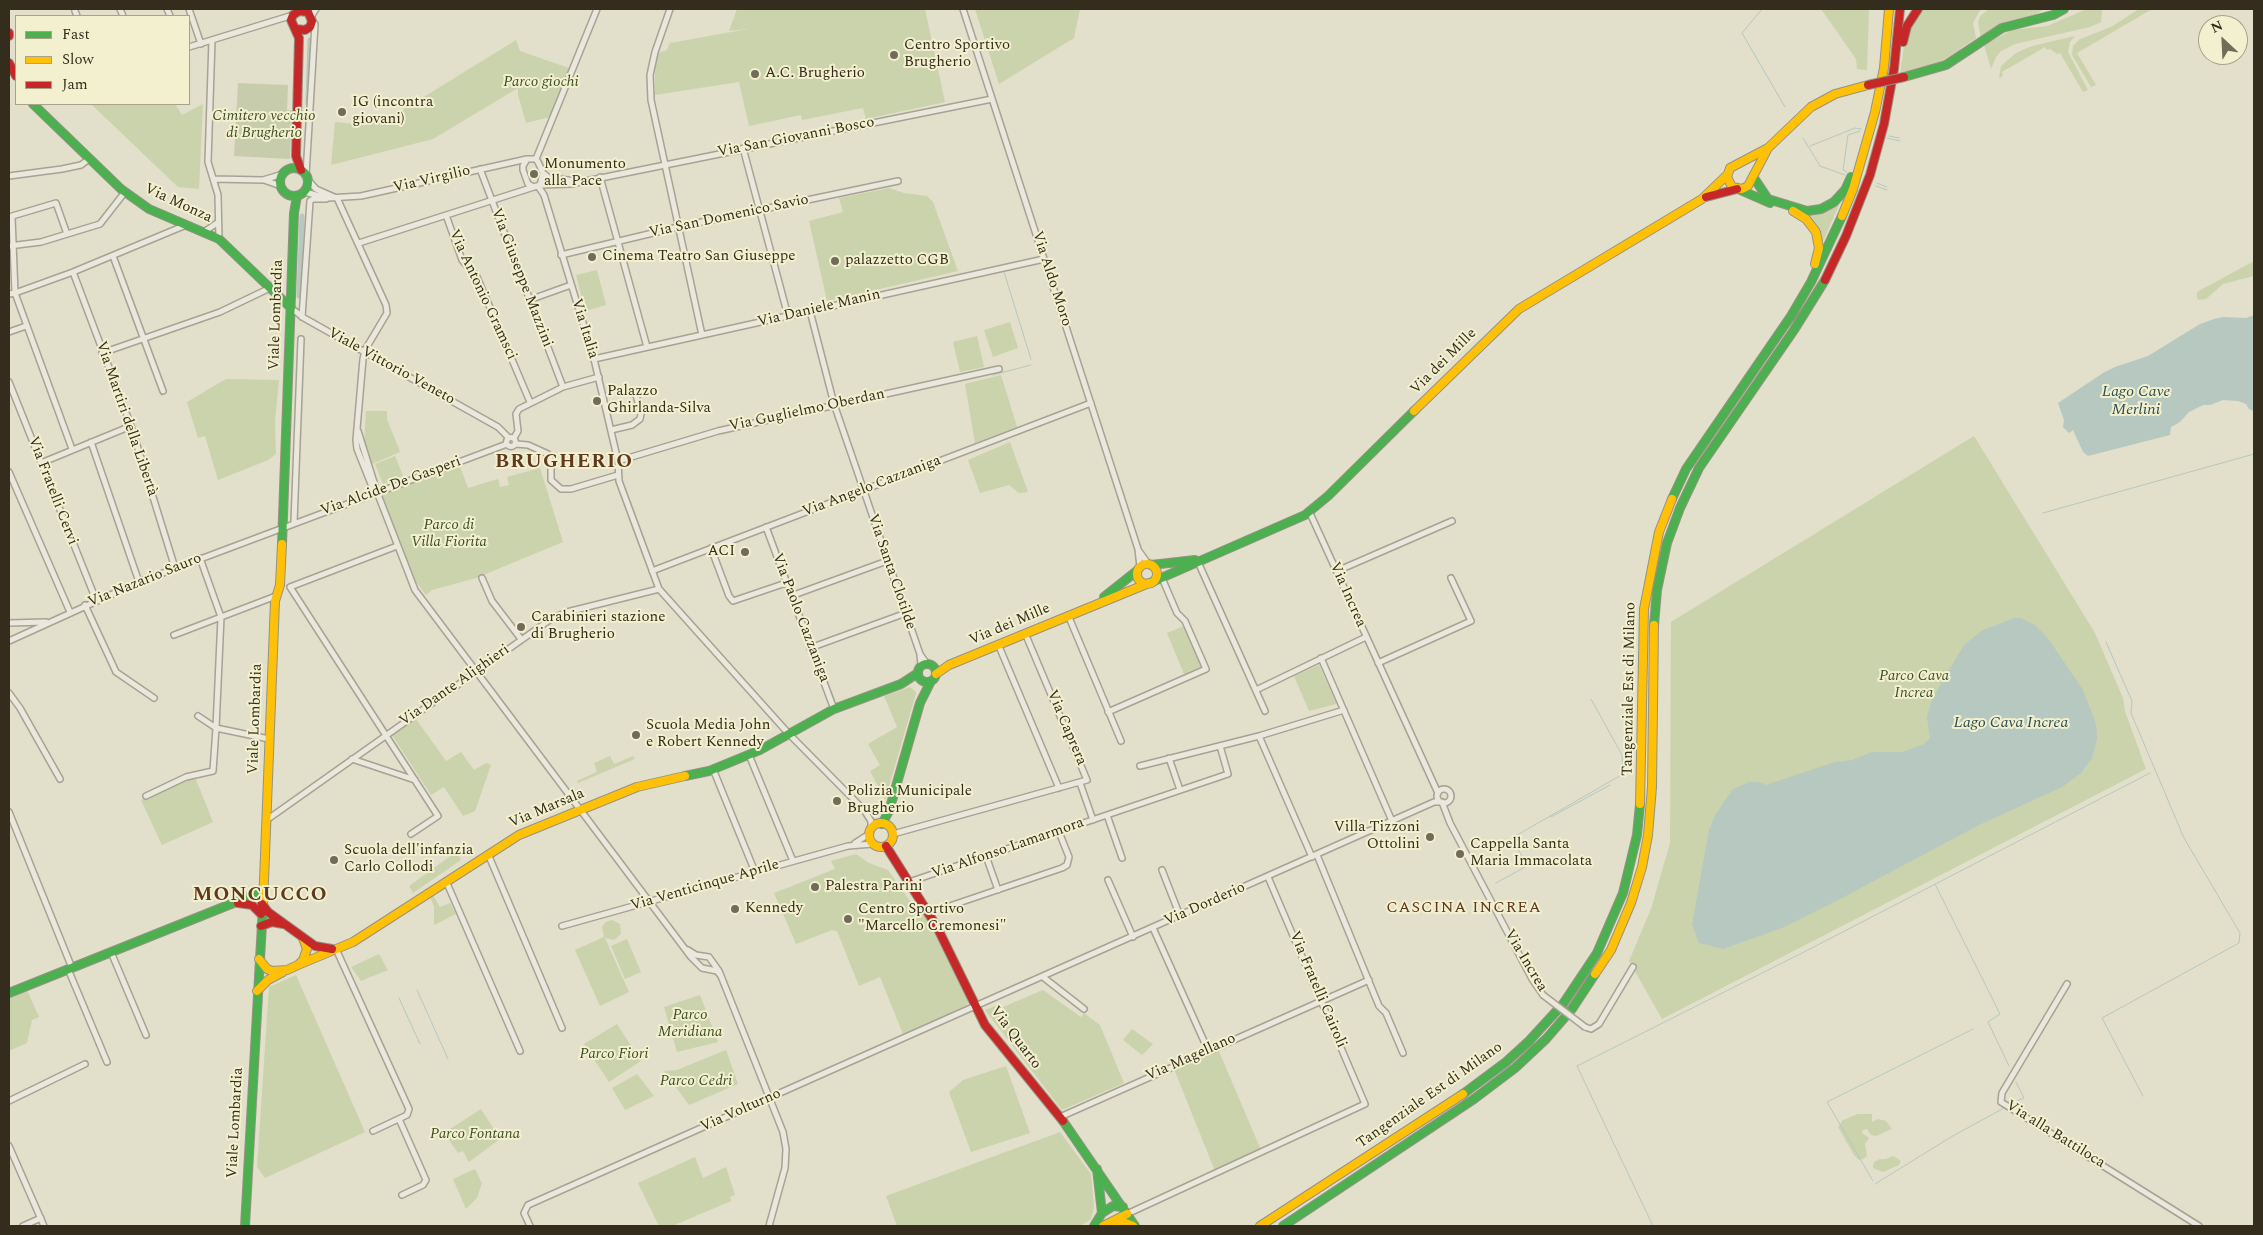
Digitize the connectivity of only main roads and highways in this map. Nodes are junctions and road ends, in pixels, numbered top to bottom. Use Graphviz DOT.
graph roads {
  1 [pos="1889,9"];
  2 [pos="1900,9"];
  3 [pos="1918,9"];
  4 [pos="2046,9"];
  5 [pos="2057,9"];
  6 [pos="2064,9"];
  7 [pos="302,16"];
  8 [pos="2038,18"];
  9 [pos="305,30"];
  10 [pos="9,63"];
  11 [pos="1894,69"];
  12 [pos="15,74"];
  13 [pos="299,82"];
  14 [pos="35,105"];
  15 [pos="1768,148"];
  16 [pos="296,156"];
  17 [pos="1862,161"];
  18 [pos="1739,164"];
  19 [pos="286,172"];
  20 [pos="305,175"];
  21 [pos="1727,175"];
  22 [pos="1754,177"];
  23 [pos="1737,189"];
  24 [pos="287,194"];
  25 [pos="300,194"];
  26 [pos="1702,199"];
  27 [pos="294,213"];
  28 [pos="1811,282"];
  29 [pos="291,308"];
  30 [pos="1216,554"];
  31 [pos="1150,565"];
  32 [pos="1139,569"];
  33 [pos="1150,583"];
  34 [pos="1084,609"];
  35 [pos="946,666"];
  36 [pos="923,671"];
  37 [pos="933,678"];
  38 [pos="920,703"];
  39 [pos="788,733"];
  40 [pos="889,811"];
  41 [pos="882,824"];
  42 [pos="892,832"];
  43 [pos="888,845"];
  44 [pos="264,888"];
  45 [pos="251,896"];
  46 [pos="262,903"];
  47 [pos="231,904"];
  48 [pos="252,905"];
  49 [pos="261,914"];
  50 [pos="285,924"];
  51 [pos="261,926"];
  52 [pos="302,937"];
  53 [pos="336,949"];
  54 [pos="259,960"];
  55 [pos="298,964"];
  56 [pos="288,970"];
  57 [pos="257,991"];
  58 [pos="9,993"];
  59 [pos="1098,1169"];
  60 [pos="1348,1183"];
  61 [pos="1125,1210"];
  62 [pos="1102,1213"];
  63 [pos="1112,1222"];
  64 [pos="245,1226"];
  65 [pos="1094,1226"];
  66 [pos="1103,1226"];
  67 [pos="1134,1226"];
  68 [pos="1260,1226"];
  69 [pos="1283,1226"];
  70 [pos="1294,1226"];
  1 -- 17 [label="main road, Tangenziale Est di Milano"];
  2 -- 11 [label="main road, Tangenziale Est di Milano"];
  3 -- 11 [label="main road"];
  4 -- 8 [label="main road"];
  5 -- 8 [label="main road"];
  6 -- 8 [label="main road"];
  7 -- 9 [label="main road"];
  7 -- 9 [label="main road"];
  7 -- 13 [label="main road"];
  8 -- 15 [label="main road, bridge"];
  9 -- 13 [label="main road"];
  10 -- 12 [label="main road"];
  11 -- 60 [label="main road, Tangenziale Est di Milano"];
  13 -- 16 [label="main road"];
  14 -- 29 [label="main road, Via Monza"];
  15 -- 18 [label="main road"];
  15 -- 22 [label="main road"];
  16 -- 19 [label="main road"];
  16 -- 20 [label="main road"];
  17 -- 22 [label="main road"];
  17 -- 28 [label="main road, Tangenziale Est di Milano"];
  18 -- 21 [label="main road"];
  18 -- 22 [label="main road"];
  19 -- 20 [label="main road"];
  19 -- 24 [label="main road, Viale Lombardia"];
  20 -- 25 [label="main road, Viale Lombardia"];
  21 -- 23 [label="main road"];
  21 -- 26 [label="main road, Via dei Mille"];
  22 -- 23 [label="main road"];
  23 -- 26 [label="main road, Via dei Mille"];
  23 -- 28 [label="main road"];
  24 -- 25 [label="main road"];
  24 -- 27 [label="main road, Viale Lombardia"];
  25 -- 27 [label="main road, Viale Lombardia"];
  26 -- 30 [label="main road, Via dei Mille"];
  27 -- 29 [label="main road, Viale Lombardia"];
  28 -- 68 [label="main road, Tangenziale Est di Milano"];
  29 -- 44 [label="main road, Viale Lombardia"];
  30 -- 31 [label="main road, Via dei Mille"];
  30 -- 33 [label="main road, Via dei Mille"];
  31 -- 32 [label="main road"];
  31 -- 33 [label="main road"];
  32 -- 33 [label="main road"];
  32 -- 34 [label="main road, Via dei Mille"];
  33 -- 34 [label="main road, Via dei Mille"];
  34 -- 35 [label="main road, Via dei Mille"];
  35 -- 36 [label="main road, Via dei Mille"];
  35 -- 37 [label="main road, Via dei Mille"];
  36 -- 37 [label="main road"];
  36 -- 37 [label="main road"];
  36 -- 38 [label="main road"];
  36 -- 39 [label="main road, Via dei Mille"];
  37 -- 38 [label="main road"];
  38 -- 40 [label="main road"];
  39 -- 53 [label="main road, Via Marsala"];
  40 -- 41 [label="main road"];
  40 -- 42 [label="main road"];
  41 -- 42 [label="main road"];
  41 -- 43 [label="main road"];
  42 -- 43 [label="main road"];
  43 -- 59 [label="main road, Via Quarto"];
  44 -- 45 [label="main road"];
  44 -- 46 [label="main road, Viale Lombardia"];
  45 -- 46 [label="main road"];
  45 -- 47 [label="main road"];
  46 -- 48 [label="main road"];
  46 -- 49 [label="main road, Viale Lombardia"];
  46 -- 50 [label="main road"];
  47 -- 48 [label="main road"];
  47 -- 58 [label="main road"];
  48 -- 49 [label="main road"];
  49 -- 51 [label="main road, Viale Lombardia"];
  50 -- 51 [label="main road"];
  50 -- 52 [label="main road"];
  51 -- 54 [label="main road, Viale Lombardia"];
  52 -- 53 [label="main road"];
  52 -- 55 [label="main road"];
  53 -- 55 [label="main road, Via Marsala"];
  54 -- 56 [label="main road"];
  54 -- 57 [label="main road, Viale Lombardia"];
  55 -- 56 [label="main road, Via Marsala"];
  56 -- 57 [label="main road, Via Marsala"];
  57 -- 64 [label="main road, Viale Lombardia"];
  59 -- 61 [label="main road, Via Quarto"];
  59 -- 62 [label="main road"];
  60 -- 69 [label="main road, Tangenziale Est di Milano"];
  60 -- 70 [label="main road"];
  61 -- 62 [label="main road"];
  61 -- 63 [label="main road"];
  61 -- 67 [label="main road, Via Quarto"];
  62 -- 65 [label="main road"];
  63 -- 66 [label="main road"];
  63 -- 67 [label="main road"];
}
